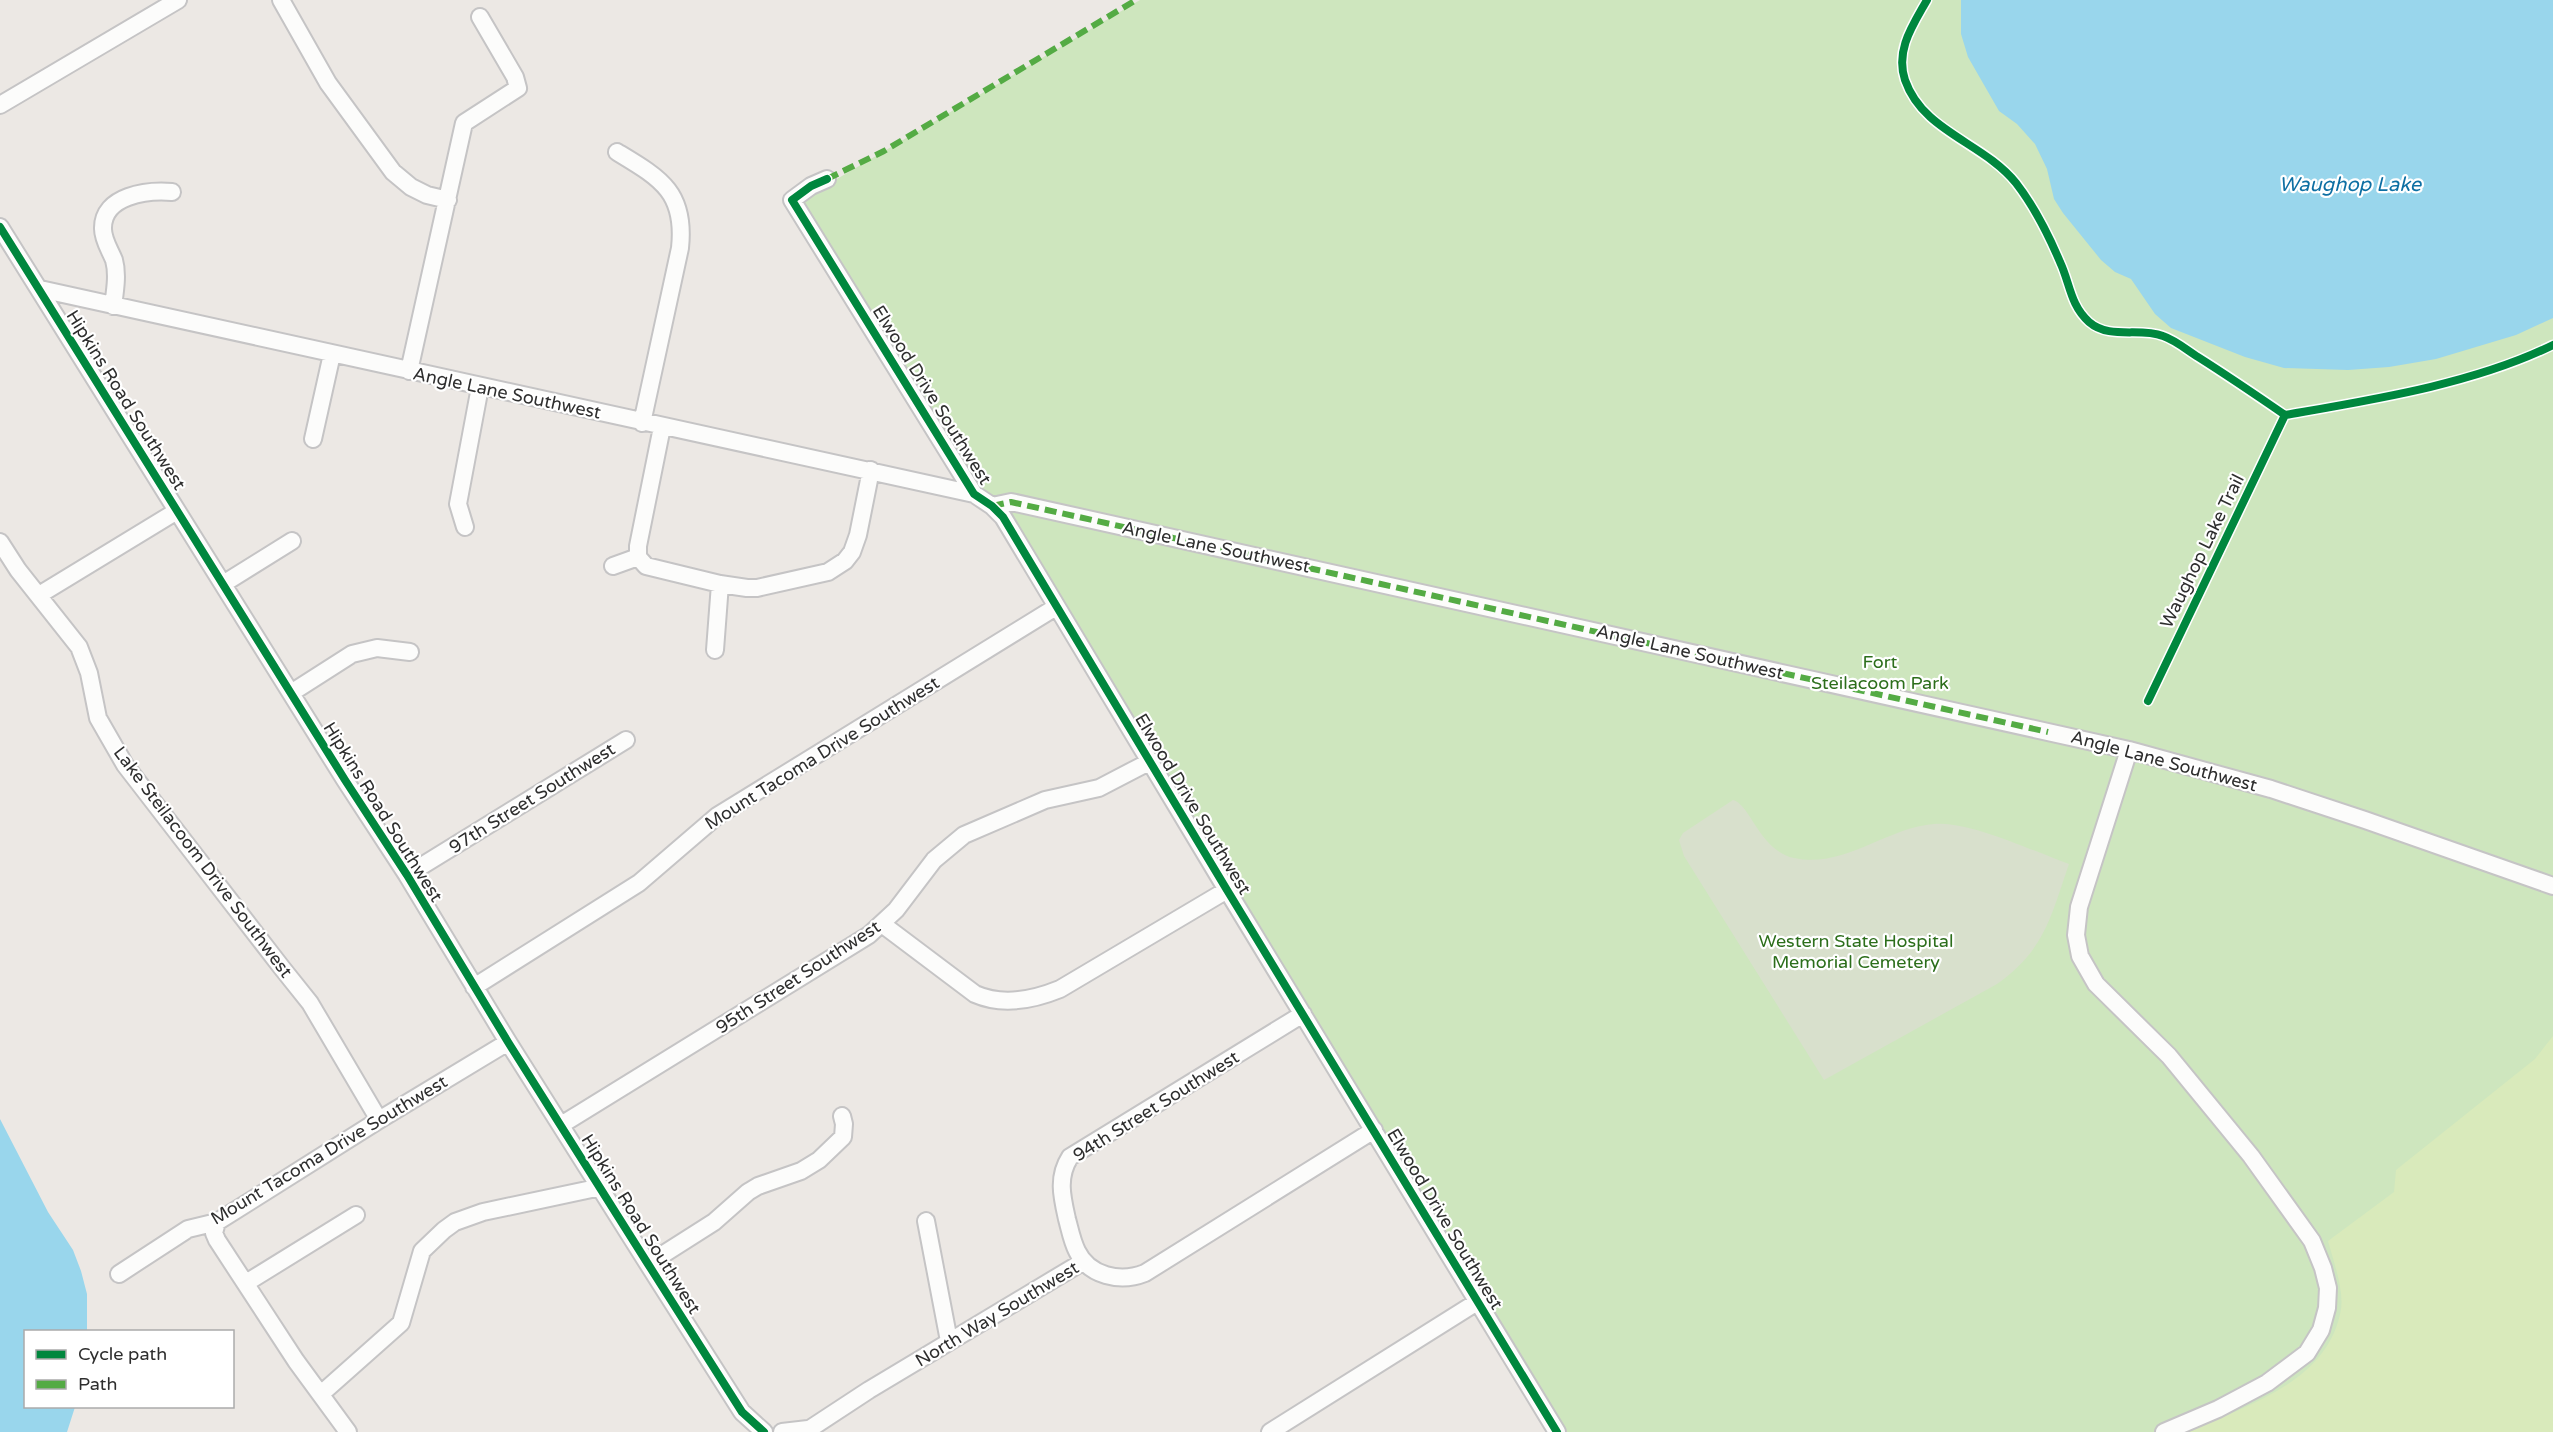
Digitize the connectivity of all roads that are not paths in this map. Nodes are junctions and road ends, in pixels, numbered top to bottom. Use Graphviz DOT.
graph roads {
  1 [pos="281,0"];
  2 [pos="166,3"];
  3 [pos="480,17"];
  4 [pos="0,105"];
  5 [pos="617,152"];
  6 [pos="827,179"];
  7 [pos="172,192"];
  8 [pos="448,200"];
  9 [pos="0,227"];
  10 [pos="40,289"];
  11 [pos="113,306"];
  12 [pos="332,354"];
  13 [pos="409,371"];
  14 [pos="480,387"];
  15 [pos="642,423"];
  16 [pos="662,427"];
  17 [pos="313,439"];
  18 [pos="871,470"];
  19 [pos="974,494"];
  20 [pos="992,506"];
  21 [pos="177,512"];
  22 [pos="465,527"];
  23 [pos="292,541"];
  24 [pos="0,542"];
  25 [pos="638,557"];
  26 [pos="613,566"];
  27 [pos="223,584"];
  28 [pos="720,584"];
  29 [pos="39,595"];
  30 [pos="1056,607"];
  31 [pos="715,650"];
  32 [pos="410,652"];
  33 [pos="291,693"];
  34 [pos="626,740"];
  35 [pos="2129,750"];
  36 [pos="1151,761"];
  37 [pos="407,875"];
  38 [pos="2553,886"];
  39 [pos="1227,890"];
  40 [pos="882,924"];
  41 [pos="474,987"];
  42 [pos="1303,1014"];
  43 [pos="508,1042"];
  44 [pos="842,1116"];
  45 [pos="379,1120"];
  46 [pos="561,1125"];
  47 [pos="1374,1130"];
  48 [pos="601,1187"];
  49 [pos="356,1215"];
  50 [pos="926,1221"];
  51 [pos="217,1222"];
  52 [pos="1084,1261"];
  53 [pos="648,1264"];
  54 [pos="119,1274"];
  55 [pos="246,1283"];
  56 [pos="1477,1302"];
  57 [pos="949,1341"];
  58 [pos="321,1394"];
  59 [pos="742,1412"];
  60 [pos="806,1430"];
  61 [pos="348,1432"];
  62 [pos="748,1432"];
  63 [pos="764,1432"];
  64 [pos="782,1432"];
  65 [pos="1270,1432"];
  66 [pos="1557,1432"];
  67 [pos="2164,1432"];
  1 -- 8 [label="street"];
  2 -- 4 [label="street"];
  3 -- 8 [label="street"];
  5 -- 15 [label="street"];
  6 -- 19 [label="street, Elwood Drive Southwest"];
  7 -- 11 [label="street"];
  8 -- 13 [label="street"];
  9 -- 10 [label="street, Hipkins Road Southwest"];
  10 -- 11 [label="street, Angle Lane Southwest"];
  10 -- 21 [label="street, Hipkins Road Southwest"];
  11 -- 12 [label="street, Angle Lane Southwest"];
  12 -- 13 [label="street, Angle Lane Southwest"];
  12 -- 17 [label="street"];
  13 -- 14 [label="street, Angle Lane Southwest"];
  14 -- 15 [label="street, Angle Lane Southwest"];
  14 -- 22 [label="street"];
  15 -- 16 [label="street, Angle Lane Southwest"];
  16 -- 18 [label="street, Angle Lane Southwest"];
  16 -- 25 [label="street"];
  18 -- 19 [label="street, Angle Lane Southwest"];
  18 -- 28 [label="street"];
  19 -- 20 [label="street, Elwood Drive Southwest"];
  20 -- 30 [label="street, Elwood Drive Southwest"];
  20 -- 35 [label="street, Angle Lane Southwest"];
  21 -- 27 [label="street, Hipkins Road Southwest"];
  21 -- 29 [label="street"];
  23 -- 27 [label="street"];
  24 -- 29 [label="street, Lake Steilacoom Drive Southwest"];
  25 -- 26 [label="street"];
  25 -- 28 [label="street"];
  27 -- 33 [label="street, Hipkins Road Southwest"];
  28 -- 31 [label="street"];
  29 -- 45 [label="street, Lake Steilacoom Drive Southwest"];
  30 -- 36 [label="street, Elwood Drive Southwest"];
  30 -- 41 [label="street, Mount Tacoma Drive Southwest"];
  32 -- 33 [label="street"];
  33 -- 37 [label="street, Hipkins Road Southwest"];
  34 -- 37 [label="street, 97th Street Southwest"];
  35 -- 38 [label="street, Angle Lane Southwest"];
  35 -- 67 [label="street"];
  36 -- 39 [label="street, Elwood Drive Southwest"];
  36 -- 40 [label="street, 95th Street Southwest"];
  37 -- 41 [label="street, Hipkins Road Southwest"];
  39 -- 40 [label="street"];
  39 -- 42 [label="street, Elwood Drive Southwest"];
  40 -- 46 [label="street, 95th Street Southwest"];
  41 -- 43 [label="street, Hipkins Road Southwest"];
  42 -- 47 [label="street, Elwood Drive Southwest"];
  42 -- 52 [label="street, 94th Street Southwest"];
  43 -- 45 [label="street, Mount Tacoma Drive Southwest"];
  43 -- 46 [label="street, Hipkins Road Southwest"];
  44 -- 53 [label="street"];
  45 -- 51 [label="street, Mount Tacoma Drive Southwest"];
  46 -- 48 [label="street, Hipkins Road Southwest"];
  47 -- 52 [label="street, North Way Southwest"];
  47 -- 56 [label="street, Elwood Drive Southwest"];
  48 -- 53 [label="street, Hipkins Road Southwest"];
  48 -- 58 [label="street"];
  49 -- 55 [label="street"];
  50 -- 57 [label="street"];
  51 -- 54 [label="street, Mount Tacoma Drive Southwest"];
  51 -- 55 [label="street"];
  52 -- 57 [label="street, North Way Southwest"];
  53 -- 59 [label="street, Hipkins Road Southwest"];
  55 -- 58 [label="street"];
  56 -- 65 [label="street"];
  56 -- 66 [label="street, Elwood Drive Southwest"];
  57 -- 60 [label="street, North Way Southwest"];
  58 -- 61 [label="street"];
  59 -- 62 [label="street, Hipkins Road Southwest"];
  59 -- 63 [label="street, Hipkins Road Southwest"];
  60 -- 64 [label="street, North Way Southwest"];
}
